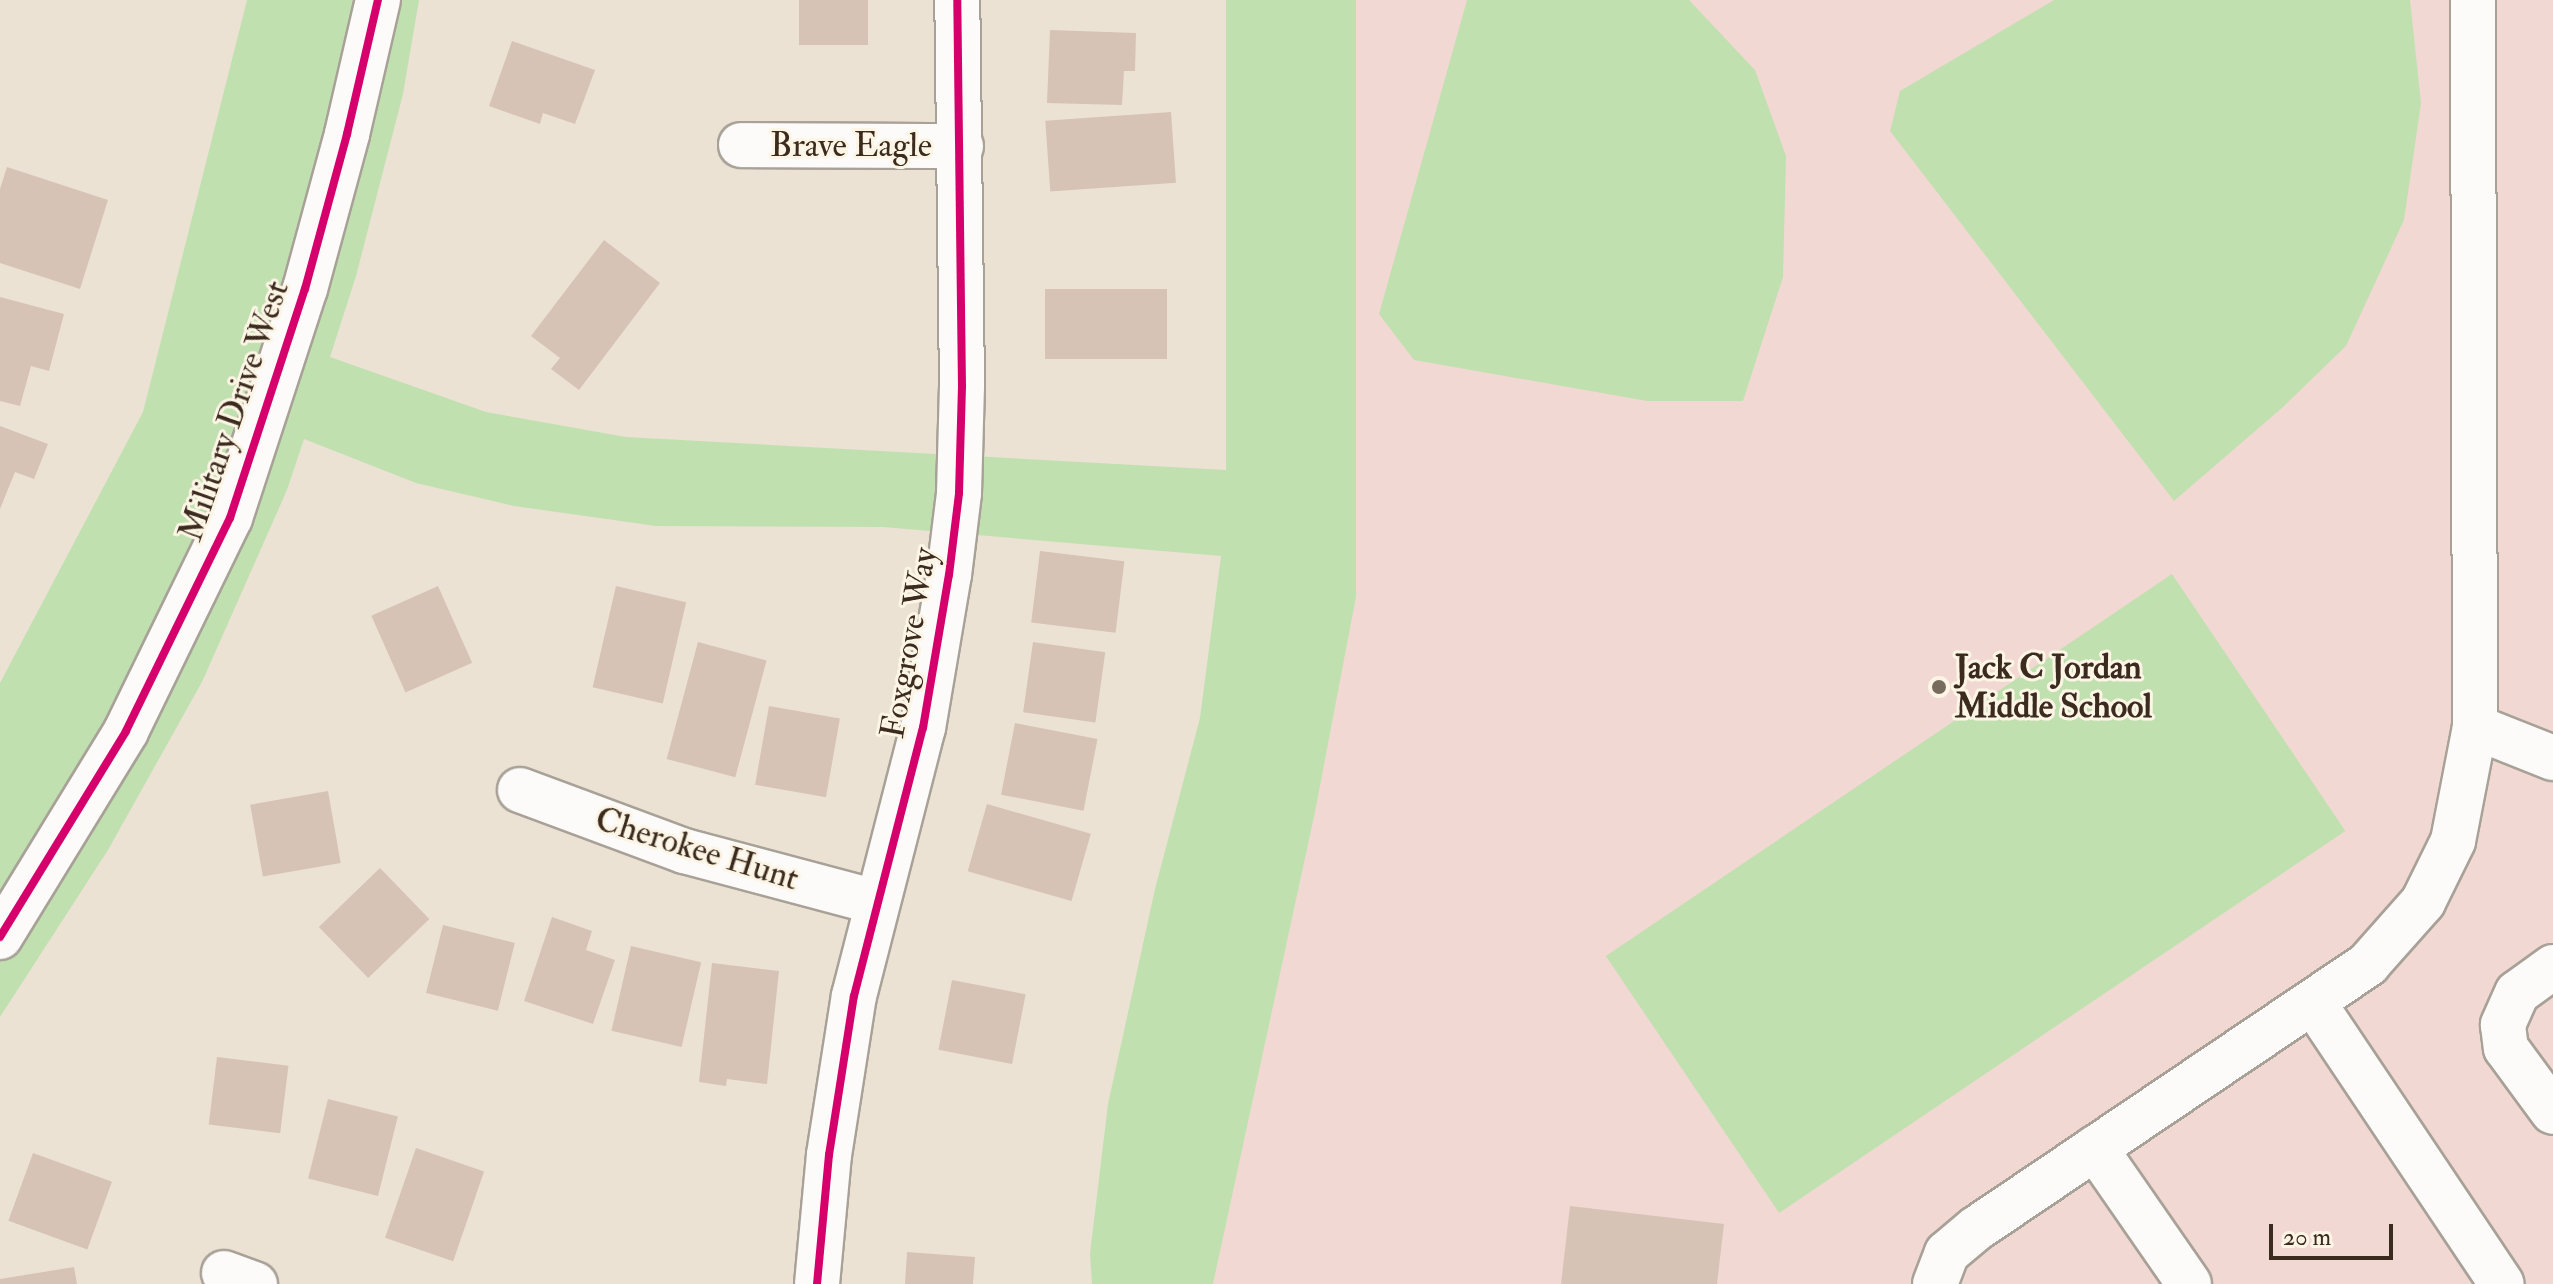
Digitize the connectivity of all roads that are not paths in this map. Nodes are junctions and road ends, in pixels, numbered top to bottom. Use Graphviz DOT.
graph roads {
  1 [pos="378,0"];
  2 [pos="957,0"];
  3 [pos="2473,0"];
  4 [pos="741,145"];
  5 [pos="961,146"];
  6 [pos="2475,727"];
  7 [pos="2553,758"];
  8 [pos="520,790"];
  9 [pos="876,902"];
  10 [pos="0,937"];
  11 [pos="2553,967"];
  12 [pos="2313,1002"];
  13 [pos="2553,1112"];
  14 [pos="2095,1148"];
  15 [pos="817,1284"];
  16 [pos="1935,1284"];
  17 [pos="2189,1284"];
  18 [pos="2502,1284"];
  1 -- 10 [label="street, Military Drive West"];
  2 -- 5 [label="street, Foxgrove Way"];
  3 -- 6 [label="street"];
  4 -- 5 [label="street, Brave Eagle"];
  5 -- 9 [label="street, Foxgrove Way"];
  6 -- 7 [label="street"];
  6 -- 12 [label="street"];
  8 -- 9 [label="street, Cherokee Hunt"];
  9 -- 15 [label="street, Foxgrove Way"];
  11 -- 13 [label="street"];
  12 -- 14 [label="street"];
  12 -- 18 [label="street"];
  14 -- 16 [label="street"];
  14 -- 17 [label="street"];
}
